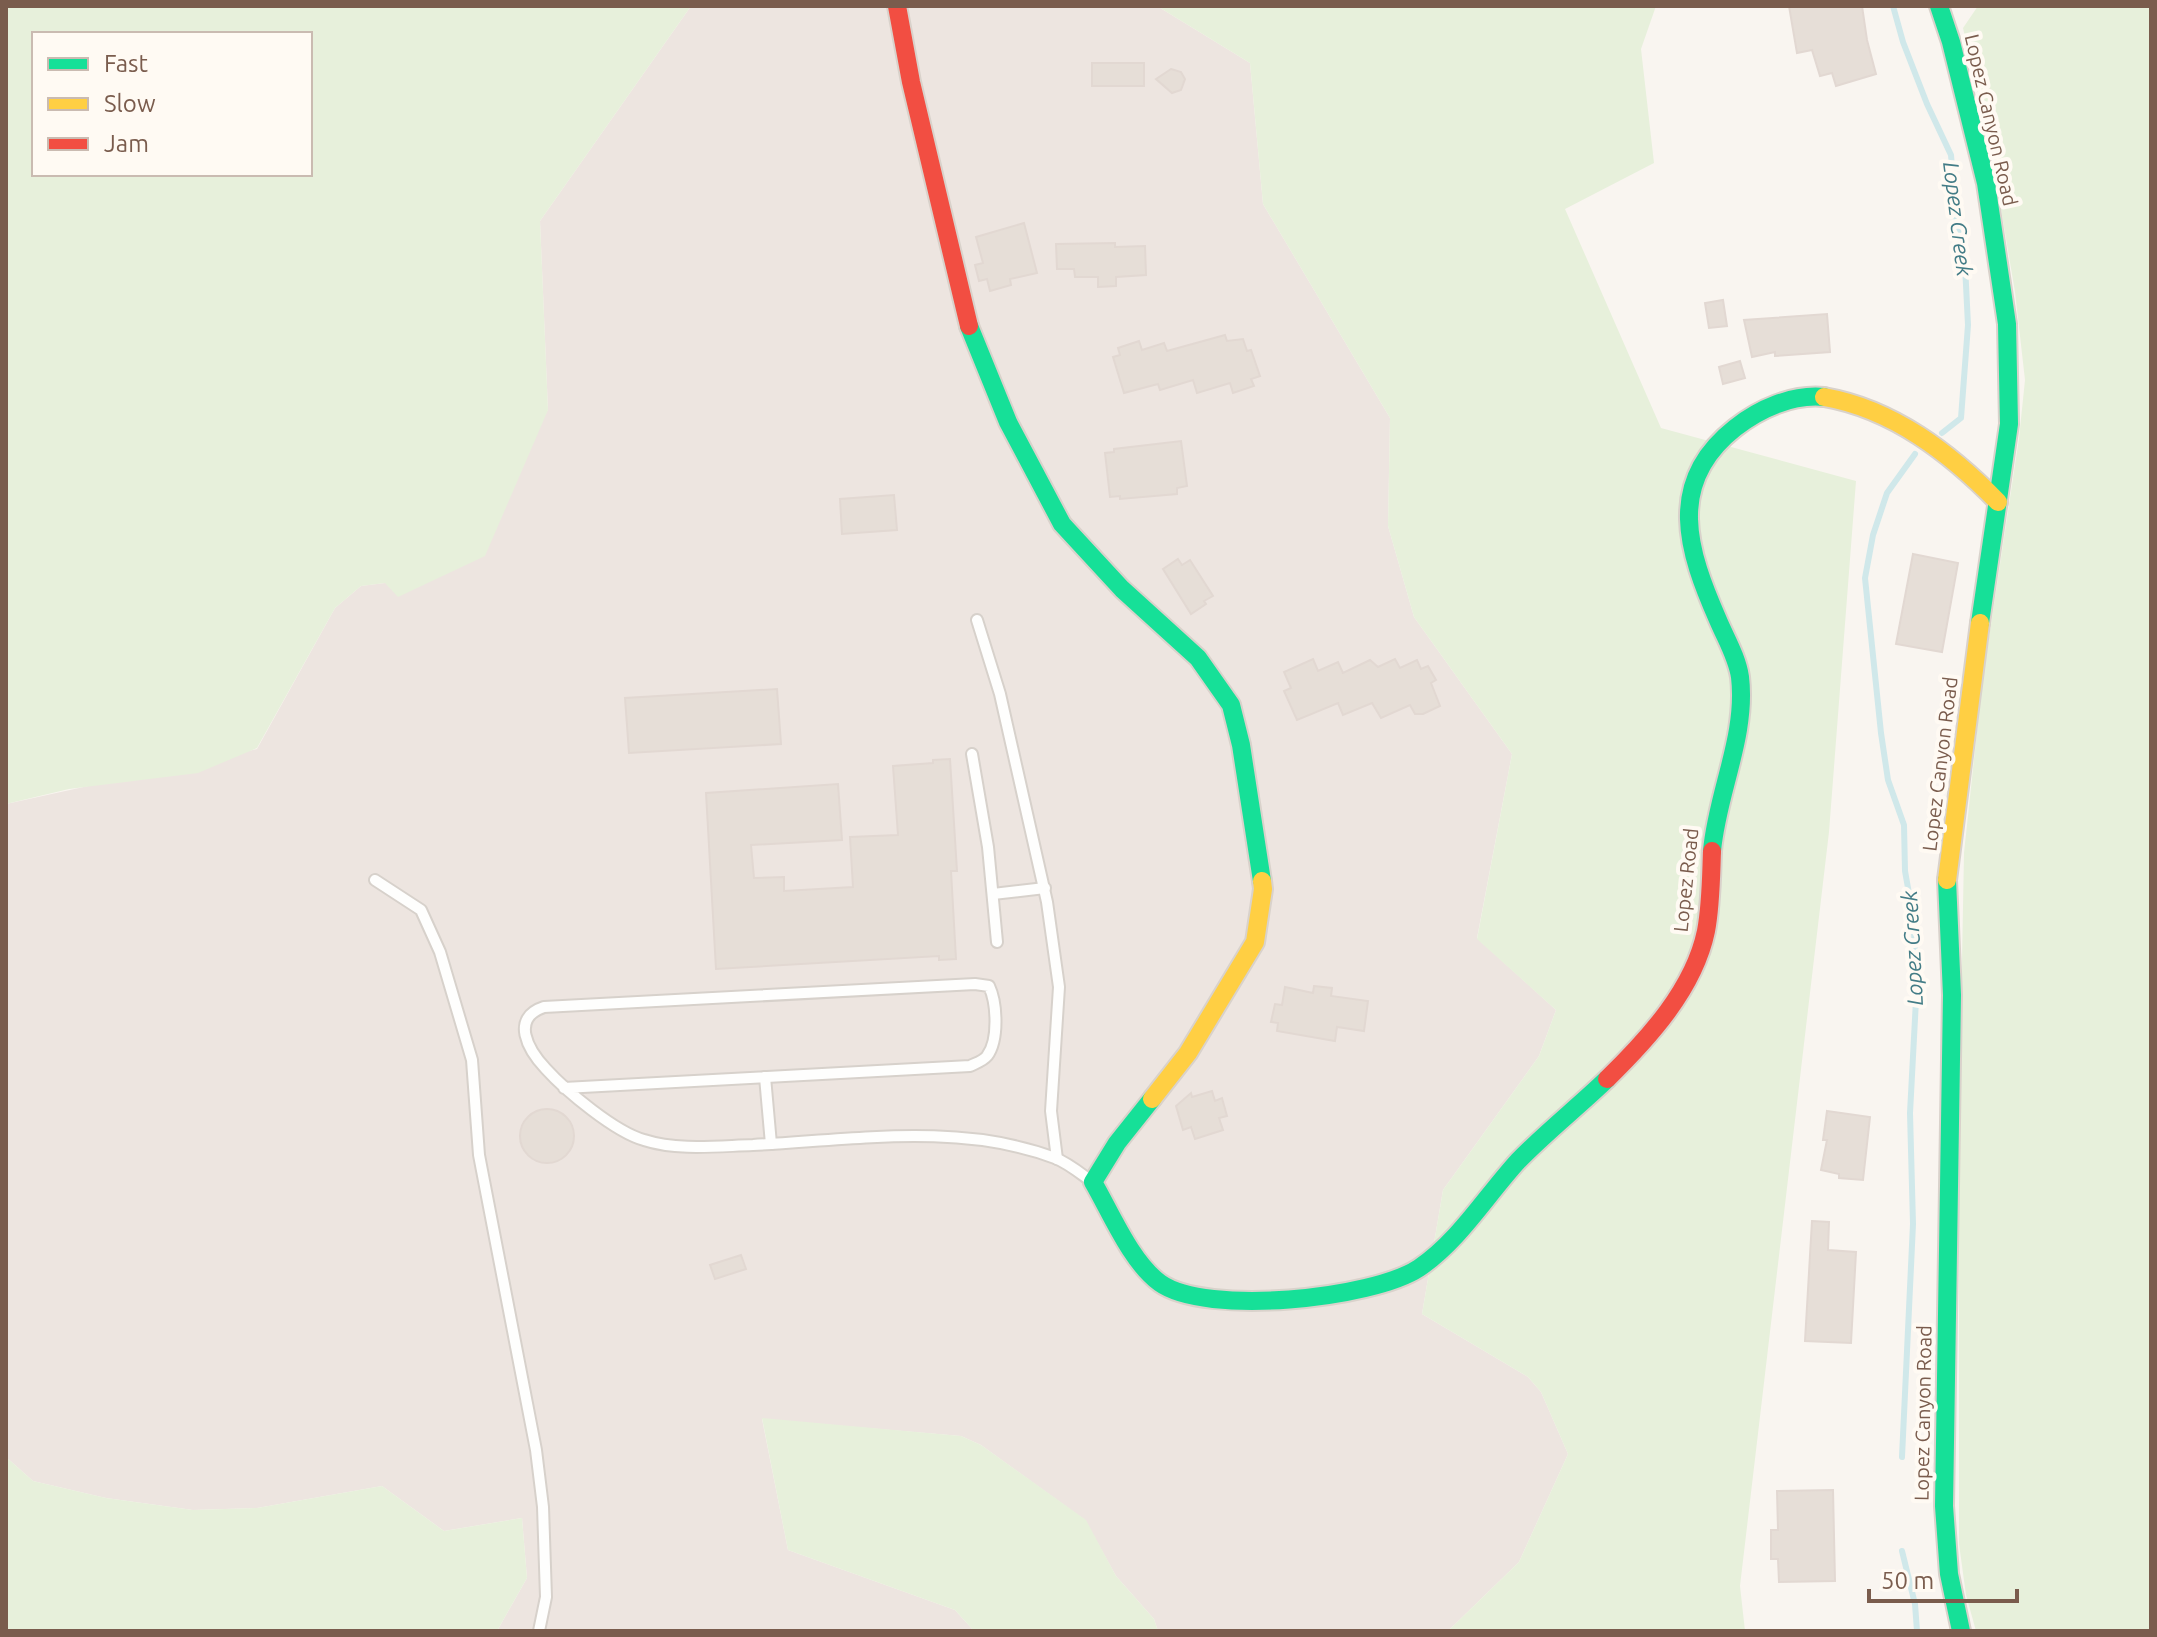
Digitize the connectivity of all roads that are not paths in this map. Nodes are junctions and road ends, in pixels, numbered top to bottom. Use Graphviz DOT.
graph roads {
  1 [pos="897,6"];
  2 [pos="1939,6"];
  3 [pos="1998,502"];
  4 [pos="977,620"];
  5 [pos="972,754"];
  6 [pos="375,880"];
  7 [pos="1045,888"];
  8 [pos="993,894"];
  9 [pos="997,942"];
  10 [pos="765,1077"];
  11 [pos="564,1088"];
  12 [pos="771,1144"];
  13 [pos="1057,1159"];
  14 [pos="1093,1182"];
  15 [pos="539,1631"];
  16 [pos="1961,1631"];
  1 -- 14 [label="street"];
  2 -- 3 [label="street, Lopez Canyon Road"];
  3 -- 14 [label="street, Lopez Road"];
  3 -- 16 [label="street, Lopez Canyon Road"];
  4 -- 7 [label="lane"];
  5 -- 8 [label="lane"];
  6 -- 15 [label="lane"];
  7 -- 8 [label="lane"];
  7 -- 13 [label="lane"];
  8 -- 9 [label="lane"];
  10 -- 11 [label="lane"];
  10 -- 11 [label="lane"];
  10 -- 12 [label="lane"];
  11 -- 12 [label="lane"];
  12 -- 13 [label="lane"];
  13 -- 14 [label="lane"];
}
